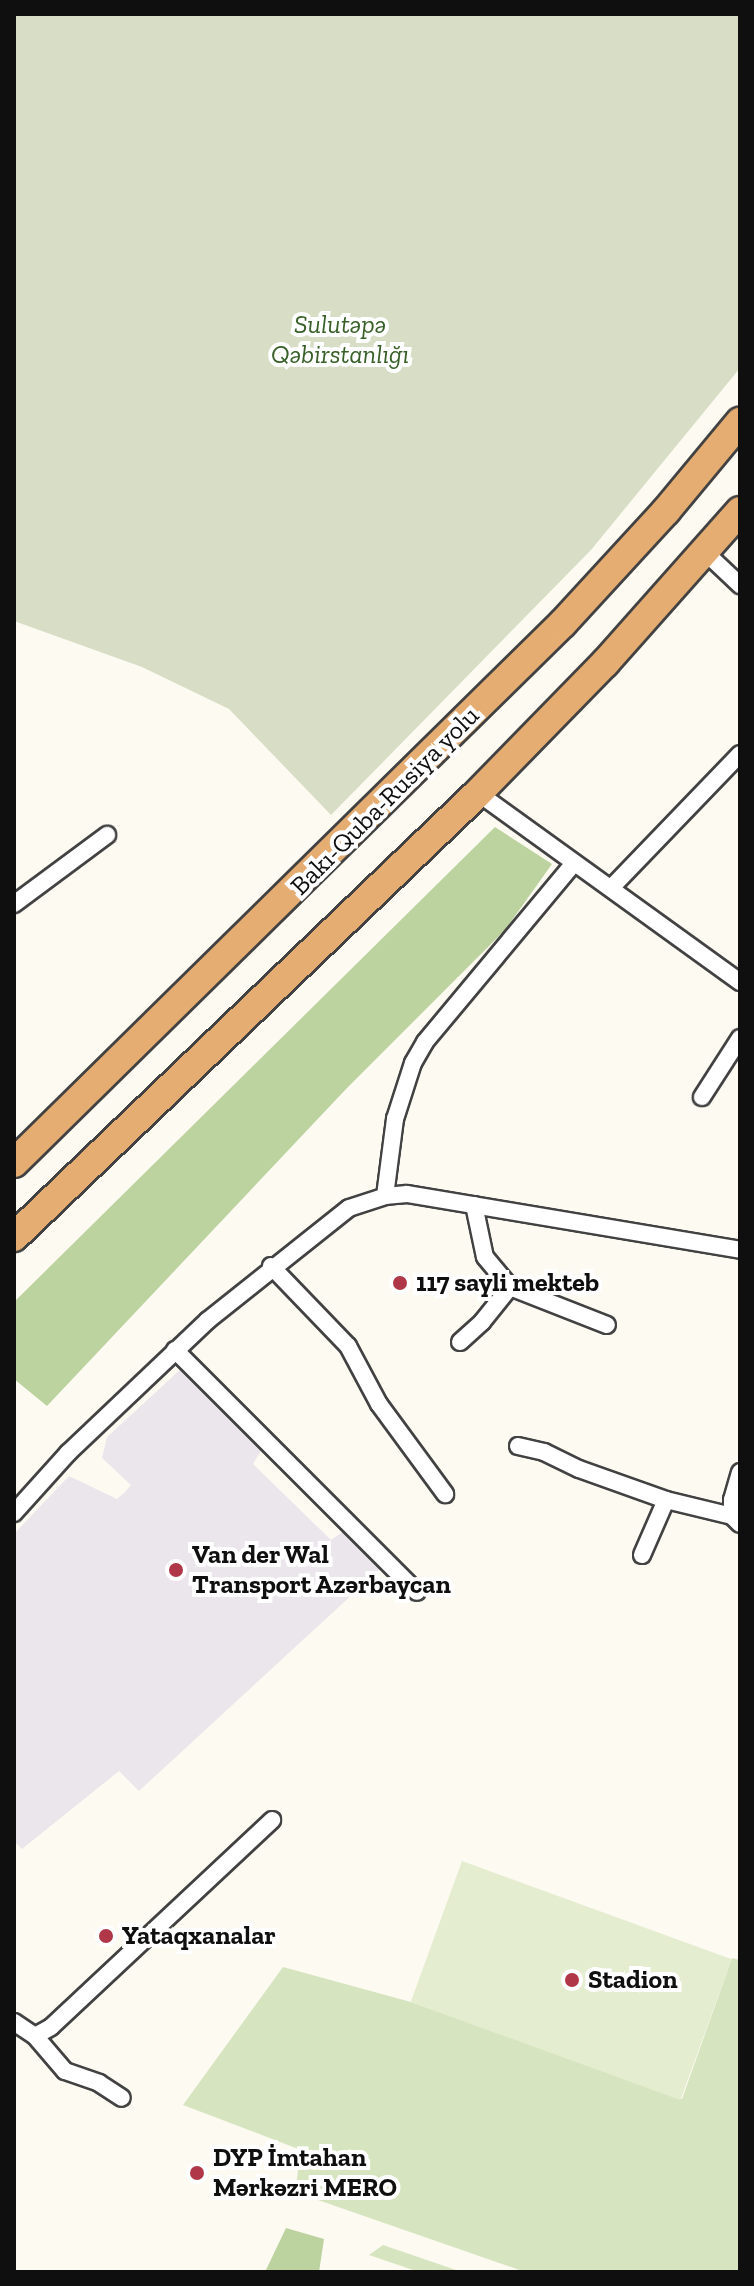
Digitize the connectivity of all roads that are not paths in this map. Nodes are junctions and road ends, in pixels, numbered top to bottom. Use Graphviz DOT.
graph roads {
  1 [pos="740,422"];
  2 [pos="740,511"];
  3 [pos="706,553"];
  4 [pos="740,585"];
  5 [pos="740,754"];
  6 [pos="478,793"];
  7 [pos="107,835"];
  8 [pos="574,863"];
  9 [pos="611,888"];
  10 [pos="14,904"];
  11 [pos="740,982"];
  12 [pos="740,1038"];
  13 [pos="702,1097"];
  14 [pos="14,1163"];
  15 [pos="385,1196"];
  16 [pos="474,1205"];
  17 [pos="14,1237"];
  18 [pos="740,1250"];
  19 [pos="271,1266"];
  20 [pos="510,1287"];
  21 [pos="607,1325"];
  22 [pos="460,1342"];
  23 [pos="175,1350"];
  24 [pos="518,1446"];
  25 [pos="740,1472"];
  26 [pos="445,1494"];
  27 [pos="666,1500"];
  28 [pos="14,1513"];
  29 [pos="736,1520"];
  30 [pos="642,1555"];
  31 [pos="417,1592"];
  32 [pos="272,1820"];
  33 [pos="14,2022"];
  34 [pos="35,2036"];
  35 [pos="122,2098"];
  1 -- 14 [label="highway, Bakı-Quba-Rusiya yolu"];
  2 -- 3 [label="highway"];
  3 -- 4 [label="street"];
  3 -- 6 [label="highway"];
  5 -- 9 [label="street"];
  6 -- 8 [label="street"];
  6 -- 17 [label="highway"];
  7 -- 10 [label="street"];
  8 -- 9 [label="street"];
  8 -- 15 [label="street"];
  9 -- 11 [label="street"];
  12 -- 13 [label="street"];
  15 -- 16 [label="street"];
  15 -- 19 [label="street"];
  16 -- 18 [label="street"];
  16 -- 20 [label="street"];
  19 -- 23 [label="street"];
  19 -- 26 [label="street"];
  20 -- 21 [label="street"];
  20 -- 22 [label="street"];
  23 -- 28 [label="street"];
  23 -- 31 [label="street"];
  24 -- 27 [label="street"];
  25 -- 29 [label="street"];
  27 -- 29 [label="street"];
  27 -- 30 [label="street"];
  32 -- 34 [label="street"];
  33 -- 34 [label="street"];
  34 -- 35 [label="street"];
}
